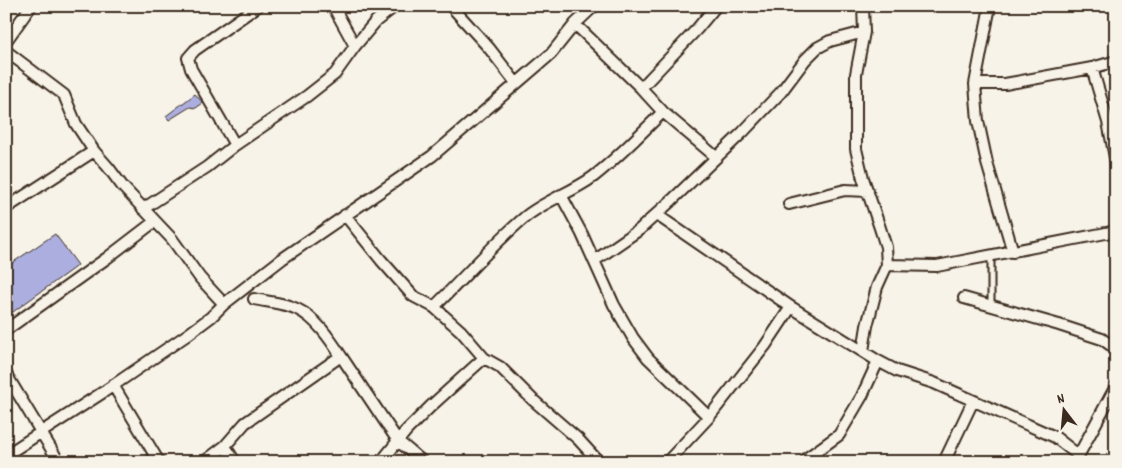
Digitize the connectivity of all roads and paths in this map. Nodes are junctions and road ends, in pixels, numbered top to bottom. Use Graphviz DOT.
graph roads {
  1 [pos="31,6"];
  2 [pos="333,6"];
  3 [pos="395,6"];
  4 [pos="451,6"];
  5 [pos="594,6"];
  6 [pos="716,6"];
  7 [pos="863,6"];
  8 [pos="990,6"];
  9 [pos="253,8"];
  10 [pos="575,24"];
  11 [pos="864,32"];
  12 [pos="6,41"];
  13 [pos="355,46"];
  14 [pos="6,51"];
  15 [pos="1116,61"];
  16 [pos="1092,68"];
  17 [pos="516,83"];
  18 [pos="975,84"];
  19 [pos="641,88"];
  20 [pos="663,112"];
  21 [pos="235,145"];
  22 [pos="94,151"];
  23 [pos="716,157"];
  24 [pos="1116,163"];
  25 [pos="868,191"];
  26 [pos="561,195"];
  27 [pos="789,204"];
  28 [pos="6,208"];
  29 [pos="142,209"];
  30 [pos="657,214"];
  31 [pos="345,216"];
  32 [pos="154,222"];
  33 [pos="1116,231"];
  34 [pos="1013,252"];
  35 [pos="991,255"];
  36 [pos="594,261"];
  37 [pos="887,265"];
  38 [pos="964,298"];
  39 [pos="254,299"];
  40 [pos="224,304"];
  41 [pos="990,306"];
  42 [pos="434,307"];
  43 [pos="791,307"];
  44 [pos="6,330"];
  45 [pos="1116,349"];
  46 [pos="863,351"];
  47 [pos="341,356"];
  48 [pos="484,358"];
  49 [pos="878,361"];
  50 [pos="6,374"];
  51 [pos="113,385"];
  52 [pos="1116,386"];
  53 [pos="973,401"];
  54 [pos="709,417"];
  55 [pos="41,432"];
  56 [pos="398,441"];
  57 [pos="225,446"];
  58 [pos="6,455"];
  59 [pos="807,458"];
  60 [pos="1076,458"];
  61 [pos="670,461"];
  62 [pos="59,462"];
  63 [pos="159,462"];
  64 [pos="204,462"];
  65 [pos="235,462"];
  66 [pos="382,462"];
  67 [pos="422,462"];
  68 [pos="599,462"];
  69 [pos="944,462"];
  1 -- 12 [label="street"];
  2 -- 13 [label="street"];
  3 -- 13 [label="street"];
  4 -- 17 [label="street"];
  5 -- 10 [label="street"];
  6 -- 19 [label="street"];
  7 -- 11 [label="street"];
  8 -- 18 [label="street"];
  9 -- 21 [label="street"];
  10 -- 17 [label="street"];
  10 -- 19 [label="street"];
  11 -- 23 [label="street"];
  11 -- 25 [label="street"];
  13 -- 21 [label="street"];
  14 -- 22 [label="street"];
  15 -- 16 [label="street"];
  16 -- 18 [label="street"];
  16 -- 24 [label="street"];
  17 -- 31 [label="street"];
  18 -- 34 [label="street"];
  19 -- 20 [label="street"];
  20 -- 23 [label="street"];
  20 -- 26 [label="street"];
  21 -- 29 [label="street"];
  22 -- 28 [label="street"];
  22 -- 29 [label="street"];
  23 -- 30 [label="street"];
  25 -- 27 [label="street"];
  25 -- 37 [label="street"];
  26 -- 36 [label="street"];
  26 -- 42 [label="street"];
  29 -- 32 [label="street"];
  30 -- 36 [label="street"];
  30 -- 43 [label="street"];
  31 -- 40 [label="street"];
  31 -- 42 [label="street"];
  32 -- 40 [label="street"];
  32 -- 44 [label="street"];
  33 -- 34 [label="street"];
  34 -- 35 [label="street"];
  35 -- 37 [label="street"];
  35 -- 41 [label="lane"];
  36 -- 54 [label="street"];
  37 -- 46 [label="street"];
  38 -- 41 [label="street"];
  39 -- 47 [label="street"];
  40 -- 51 [label="street"];
  41 -- 45 [label="street"];
  42 -- 48 [label="street"];
  43 -- 46 [label="street"];
  43 -- 54 [label="street"];
  46 -- 49 [label="street"];
  47 -- 56 [label="street"];
  47 -- 57 [label="street"];
  48 -- 56 [label="street"];
  48 -- 68 [label="street"];
  49 -- 53 [label="street"];
  49 -- 59 [label="street"];
  50 -- 55 [label="street"];
  51 -- 55 [label="street"];
  51 -- 63 [label="street"];
  52 -- 60 [label="street"];
  53 -- 60 [label="street"];
  53 -- 69 [label="street"];
  54 -- 61 [label="street"];
  55 -- 58 [label="street"];
  55 -- 62 [label="street"];
  56 -- 66 [label="street"];
  56 -- 67 [label="street"];
  57 -- 64 [label="street"];
  57 -- 65 [label="street"];
}
